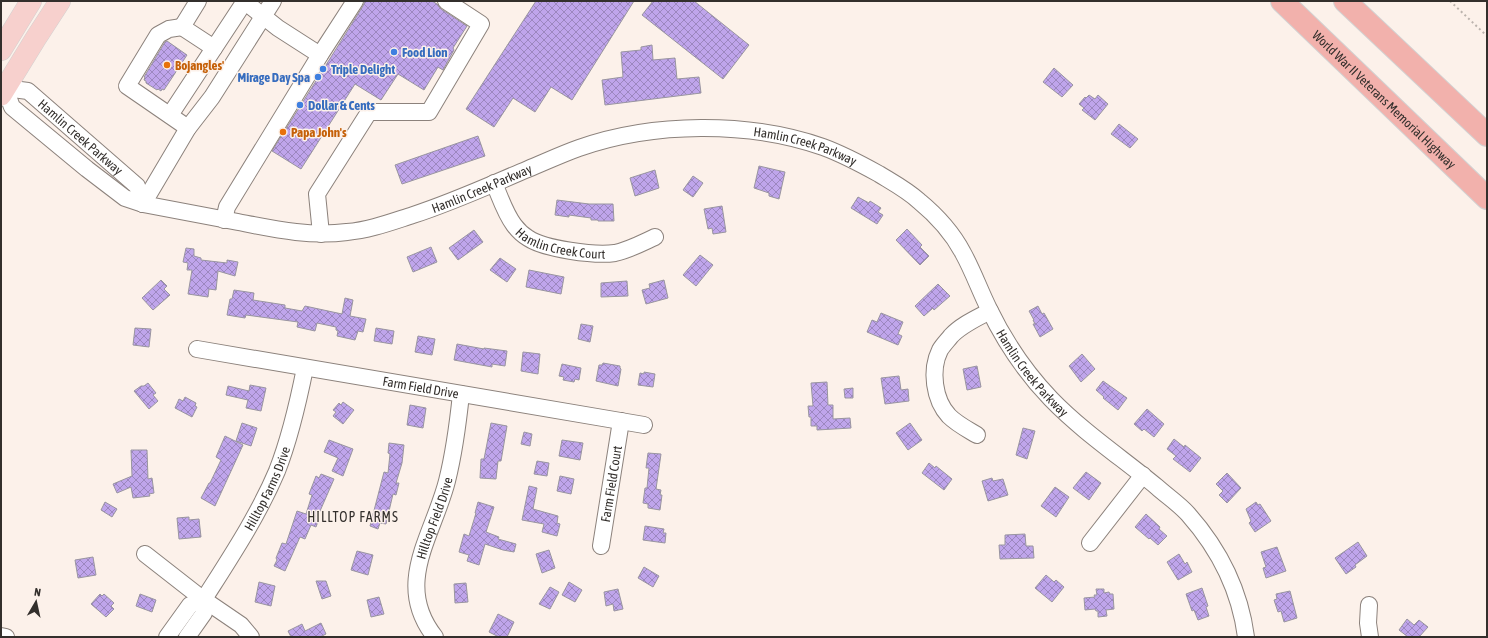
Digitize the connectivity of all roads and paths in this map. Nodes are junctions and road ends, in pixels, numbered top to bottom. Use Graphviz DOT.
graph roads {
  1 [pos="31,1"];
  2 [pos="60,1"];
  3 [pos="198,1"];
  4 [pos="244,1"];
  5 [pos="273,1"];
  6 [pos="355,1"];
  7 [pos="446,1"];
  8 [pos="1282,1"];
  9 [pos="1345,1"];
  10 [pos="1450,1"];
  11 [pos="263,16"];
  12 [pos="182,27"];
  13 [pos="1487,36"];
  14 [pos="214,48"];
  15 [pos="1,50"];
  16 [pos="320,55"];
  17 [pos="2,90"];
  18 [pos="170,116"];
  19 [pos="188,128"];
  20 [pos="1487,135"];
  21 [pos="494,183"];
  22 [pos="1487,198"];
  23 [pos="143,204"];
  24 [pos="224,220"];
  25 [pos="321,234"];
  26 [pos="655,237"];
  27 [pos="990,312"];
  28 [pos="197,349"];
  29 [pos="305,368"];
  30 [pos="461,394"];
  31 [pos="621,421"];
  32 [pos="644,425"];
  33 [pos="977,435"];
  34 [pos="1143,475"];
  35 [pos="1090,543"];
  36 [pos="601,546"];
  37 [pos="145,554"];
  38 [pos="204,599"];
  39 [pos="1369,605"];
  40 [pos="1,636"];
  41 [pos="6,637"];
  42 [pos="166,637"];
  43 [pos="188,637"];
  44 [pos="251,637"];
  45 [pos="435,637"];
  46 [pos="1246,637"];
  47 [pos="1370,637"];
  1 -- 15 [label="main road"];
  2 -- 17 [label="main road"];
  3 -- 12 [label="street"];
  4 -- 11 [label="street"];
  4 -- 14 [label="street"];
  5 -- 11 [label="street"];
  6 -- 16 [label="street"];
  7 -- 25 [label="street"];
  8 -- 22 [label="highway, World War II Veterans Memorial Highway"];
  9 -- 20 [label="highway"];
  10 -- 13 [label="path"];
  11 -- 16 [label="street"];
  11 -- 19 [label="street"];
  12 -- 14 [label="street"];
  12 -- 18 [label="street"];
  14 -- 18 [label="street"];
  16 -- 24 [label="street"];
  17 -- 23 [label="street, Hamlin Creek Parkway"];
  17 -- 23 [label="street, Hamlin Creek Parkway"];
  18 -- 19 [label="street"];
  19 -- 23 [label="street"];
  21 -- 25 [label="street, Hamlin Creek Parkway"];
  21 -- 26 [label="street, Hamlin Creek Court"];
  21 -- 27 [label="street, Hamlin Creek Parkway"];
  23 -- 24 [label="street, Hamlin Creek Parkway"];
  24 -- 25 [label="street, Hamlin Creek Parkway"];
  27 -- 33 [label="street"];
  27 -- 34 [label="street, Hamlin Creek Parkway"];
  28 -- 29 [label="street, Farm Field Drive"];
  29 -- 30 [label="street, Farm Field Drive"];
  29 -- 38 [label="street, Hilltop Farms Drive"];
  30 -- 31 [label="street, Farm Field Drive"];
  30 -- 45 [label="street, Hilltop Field Drive"];
  31 -- 32 [label="street, Farm Field Drive"];
  31 -- 36 [label="street, Farm Field Court"];
  34 -- 35 [label="street"];
  34 -- 46 [label="street, Hamlin Creek Parkway"];
  37 -- 38 [label="street"];
  38 -- 42 [label="street, Hilltop Farms Drive"];
  38 -- 43 [label="street, Hilltop Farms Drive"];
  38 -- 44 [label="street"];
  39 -- 47 [label="street"];
  40 -- 41 [label="street"];
}
